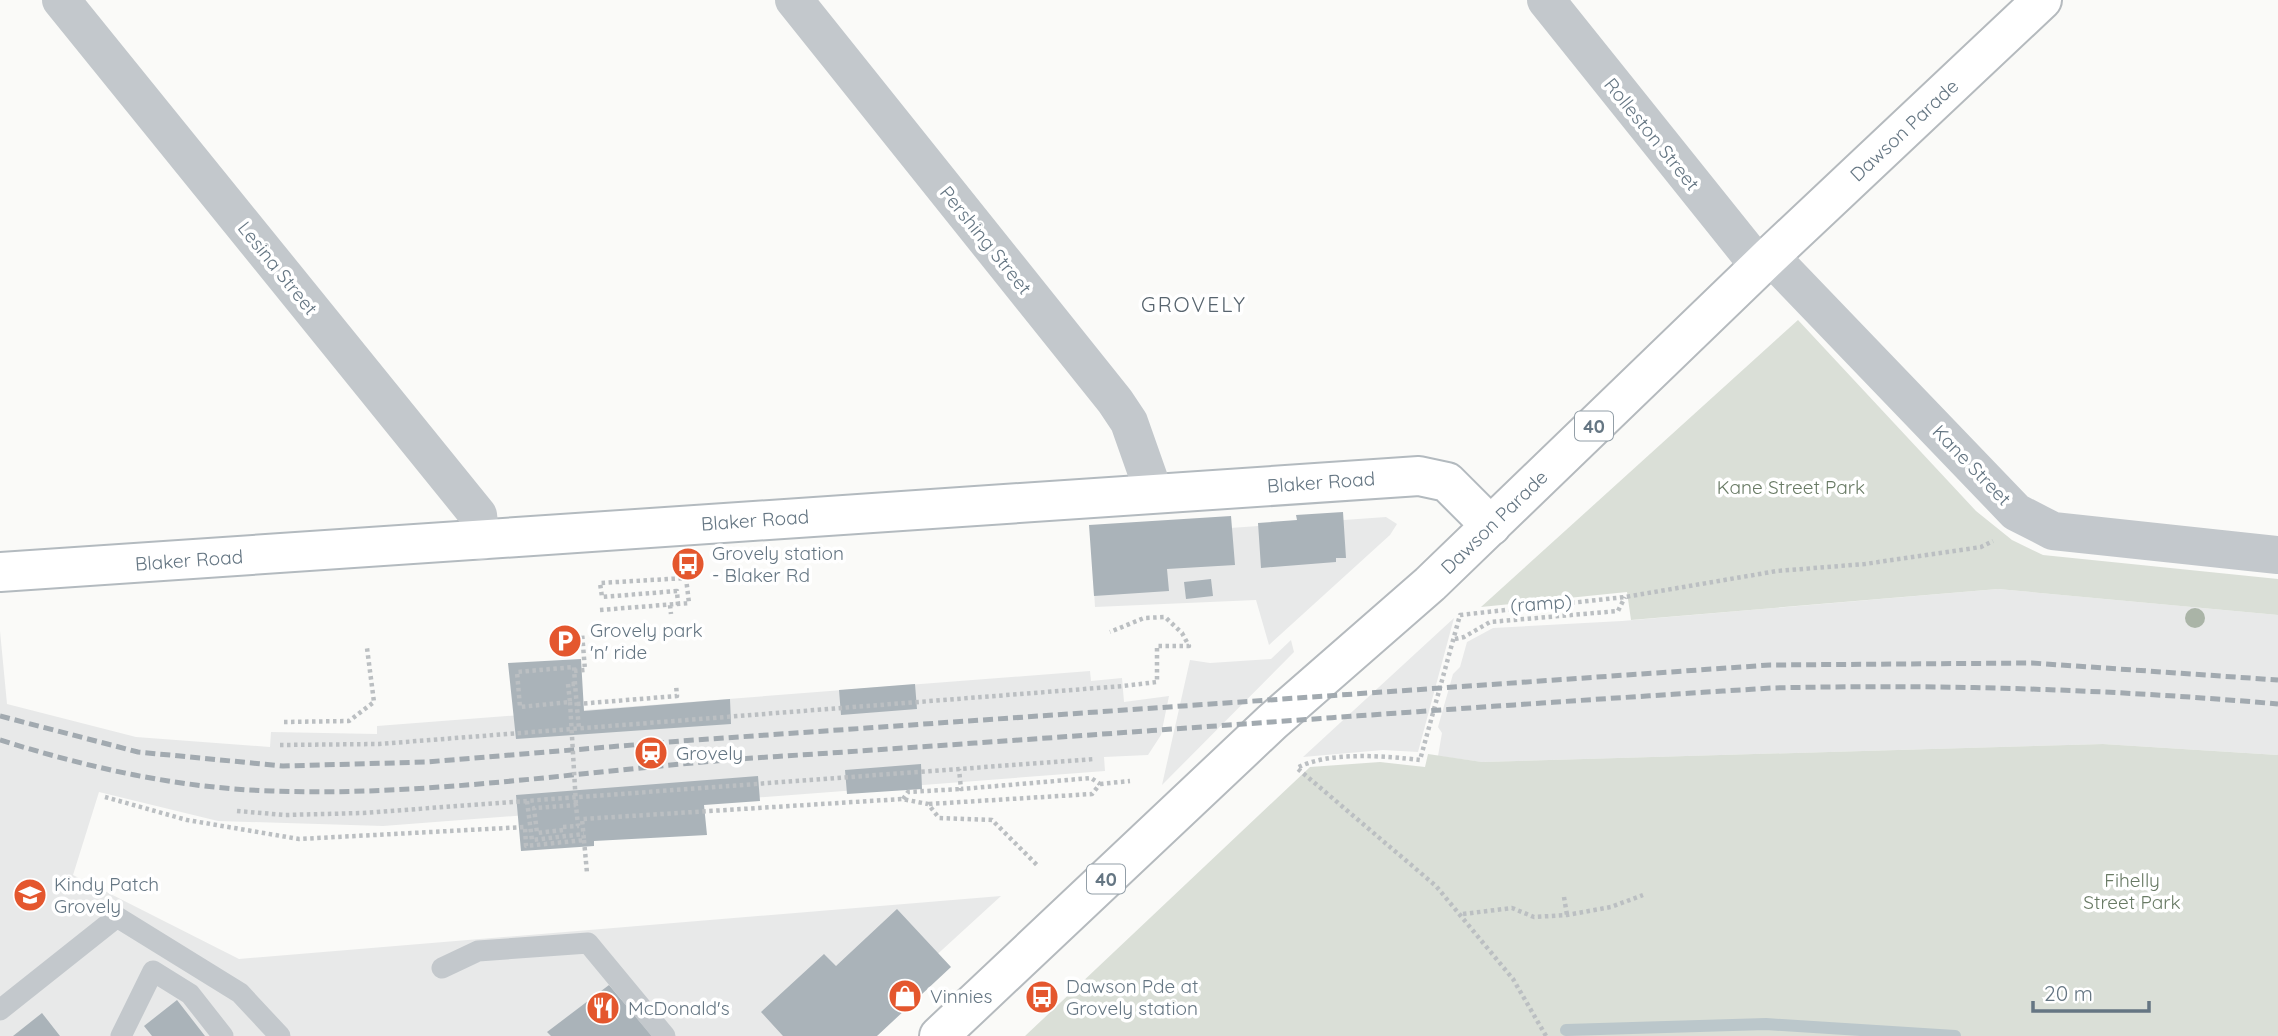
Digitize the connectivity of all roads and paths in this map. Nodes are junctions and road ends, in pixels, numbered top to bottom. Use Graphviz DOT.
graph roads {
  1 [pos="61,0"];
  2 [pos="793,0"];
  3 [pos="2042,0"];
  4 [pos="1550,2"];
  5 [pos="1765,261"];
  6 [pos="1154,493"];
  7 [pos="1490,526"];
  8 [pos="1996,538"];
  9 [pos="481,541"];
  10 [pos="2278,555"];
  11 [pos="684,561"];
  12 [pos="0,572"];
  13 [pos="686,578"];
  14 [pos="1625,597"];
  15 [pos="670,605"];
  16 [pos="678,605"];
  17 [pos="600,610"];
  18 [pos="671,614"];
  19 [pos="1110,632"];
  20 [pos="582,633"];
  21 [pos="1455,639"];
  22 [pos="367,648"];
  23 [pos="574,671"];
  24 [pos="575,684"];
  25 [pos="676,685"];
  26 [pos="570,702"];
  27 [pos="577,704"];
  28 [pos="284,722"];
  29 [pos="579,728"];
  30 [pos="280,745"];
  31 [pos="1094,759"];
  32 [pos="960,769"];
  33 [pos="1130,781"];
  34 [pos="1100,785"];
  35 [pos="961,789"];
  36 [pos="105,797"];
  37 [pos="902,800"];
  38 [pos="527,801"];
  39 [pos="928,804"];
  40 [pos="576,805"];
  41 [pos="237,811"];
  42 [pos="580,826"];
  43 [pos="584,837"];
  44 [pos="1038,866"];
  45 [pos="587,873"];
  46 [pos="1643,895"];
  47 [pos="1564,897"];
  48 [pos="1462,914"];
  49 [pos="1567,915"];
  50 [pos="442,968"];
  51 [pos="0,1010"];
  52 [pos="121,1036"];
  53 [pos="223,1036"];
  54 [pos="279,1036"];
  55 [pos="665,1036"];
  56 [pos="939,1036"];
  57 [pos="1546,1036"];
  1 -- 9 [label="street, Lesina Street"];
  2 -- 6 [label="street, Pershing Street"];
  3 -- 5 [label="street, Dawson Parade / 40"];
  4 -- 5 [label="street, Rolleston Street"];
  5 -- 7 [label="street, Dawson Parade / 40"];
  5 -- 10 [label="street, Kane Street"];
  6 -- 7 [label="street, Blaker Road"];
  6 -- 9 [label="street, Blaker Road"];
  7 -- 56 [label="street, Dawson Parade / 40"];
  8 -- 14 [label="path"];
  9 -- 12 [label="street, Blaker Road"];
  11 -- 13 [label="path"];
  13 -- 16 [label="path"];
  13 -- 16 [label="path"];
  14 -- 21 [label="path, (ramp)"];
  14 -- 21 [label="path"];
  15 -- 16 [label="path"];
  15 -- 17 [label="path"];
  15 -- 18 [label="path"];
  19 -- 29 [label="path"];
  20 -- 23 [label="path"];
  21 -- 48 [label="path"];
  22 -- 28 [label="path"];
  23 -- 24 [label="path"];
  23 -- 26 [label="path"];
  24 -- 26 [label="path"];
  24 -- 27 [label="path"];
  25 -- 27 [label="path"];
  26 -- 40 [label="path, bridge"];
  27 -- 29 [label="path"];
  29 -- 30 [label="path"];
  31 -- 32 [label="path"];
  32 -- 35 [label="path"];
  32 -- 38 [label="path"];
  33 -- 34 [label="path"];
  34 -- 35 [label="path"];
  34 -- 39 [label="path"];
  35 -- 37 [label="path"];
  36 -- 43 [label="path"];
  37 -- 39 [label="path"];
  37 -- 42 [label="path"];
  38 -- 41 [label="path"];
  38 -- 43 [label="path"];
  39 -- 44 [label="path"];
  40 -- 42 [label="path"];
  40 -- 42 [label="path"];
  42 -- 43 [label="path"];
  43 -- 45 [label="path"];
  46 -- 49 [label="path"];
  47 -- 49 [label="path"];
  48 -- 49 [label="path"];
  48 -- 57 [label="path"];
  50 -- 55 [label="lane"];
  51 -- 54 [label="lane"];
  52 -- 53 [label="lane"];
}
